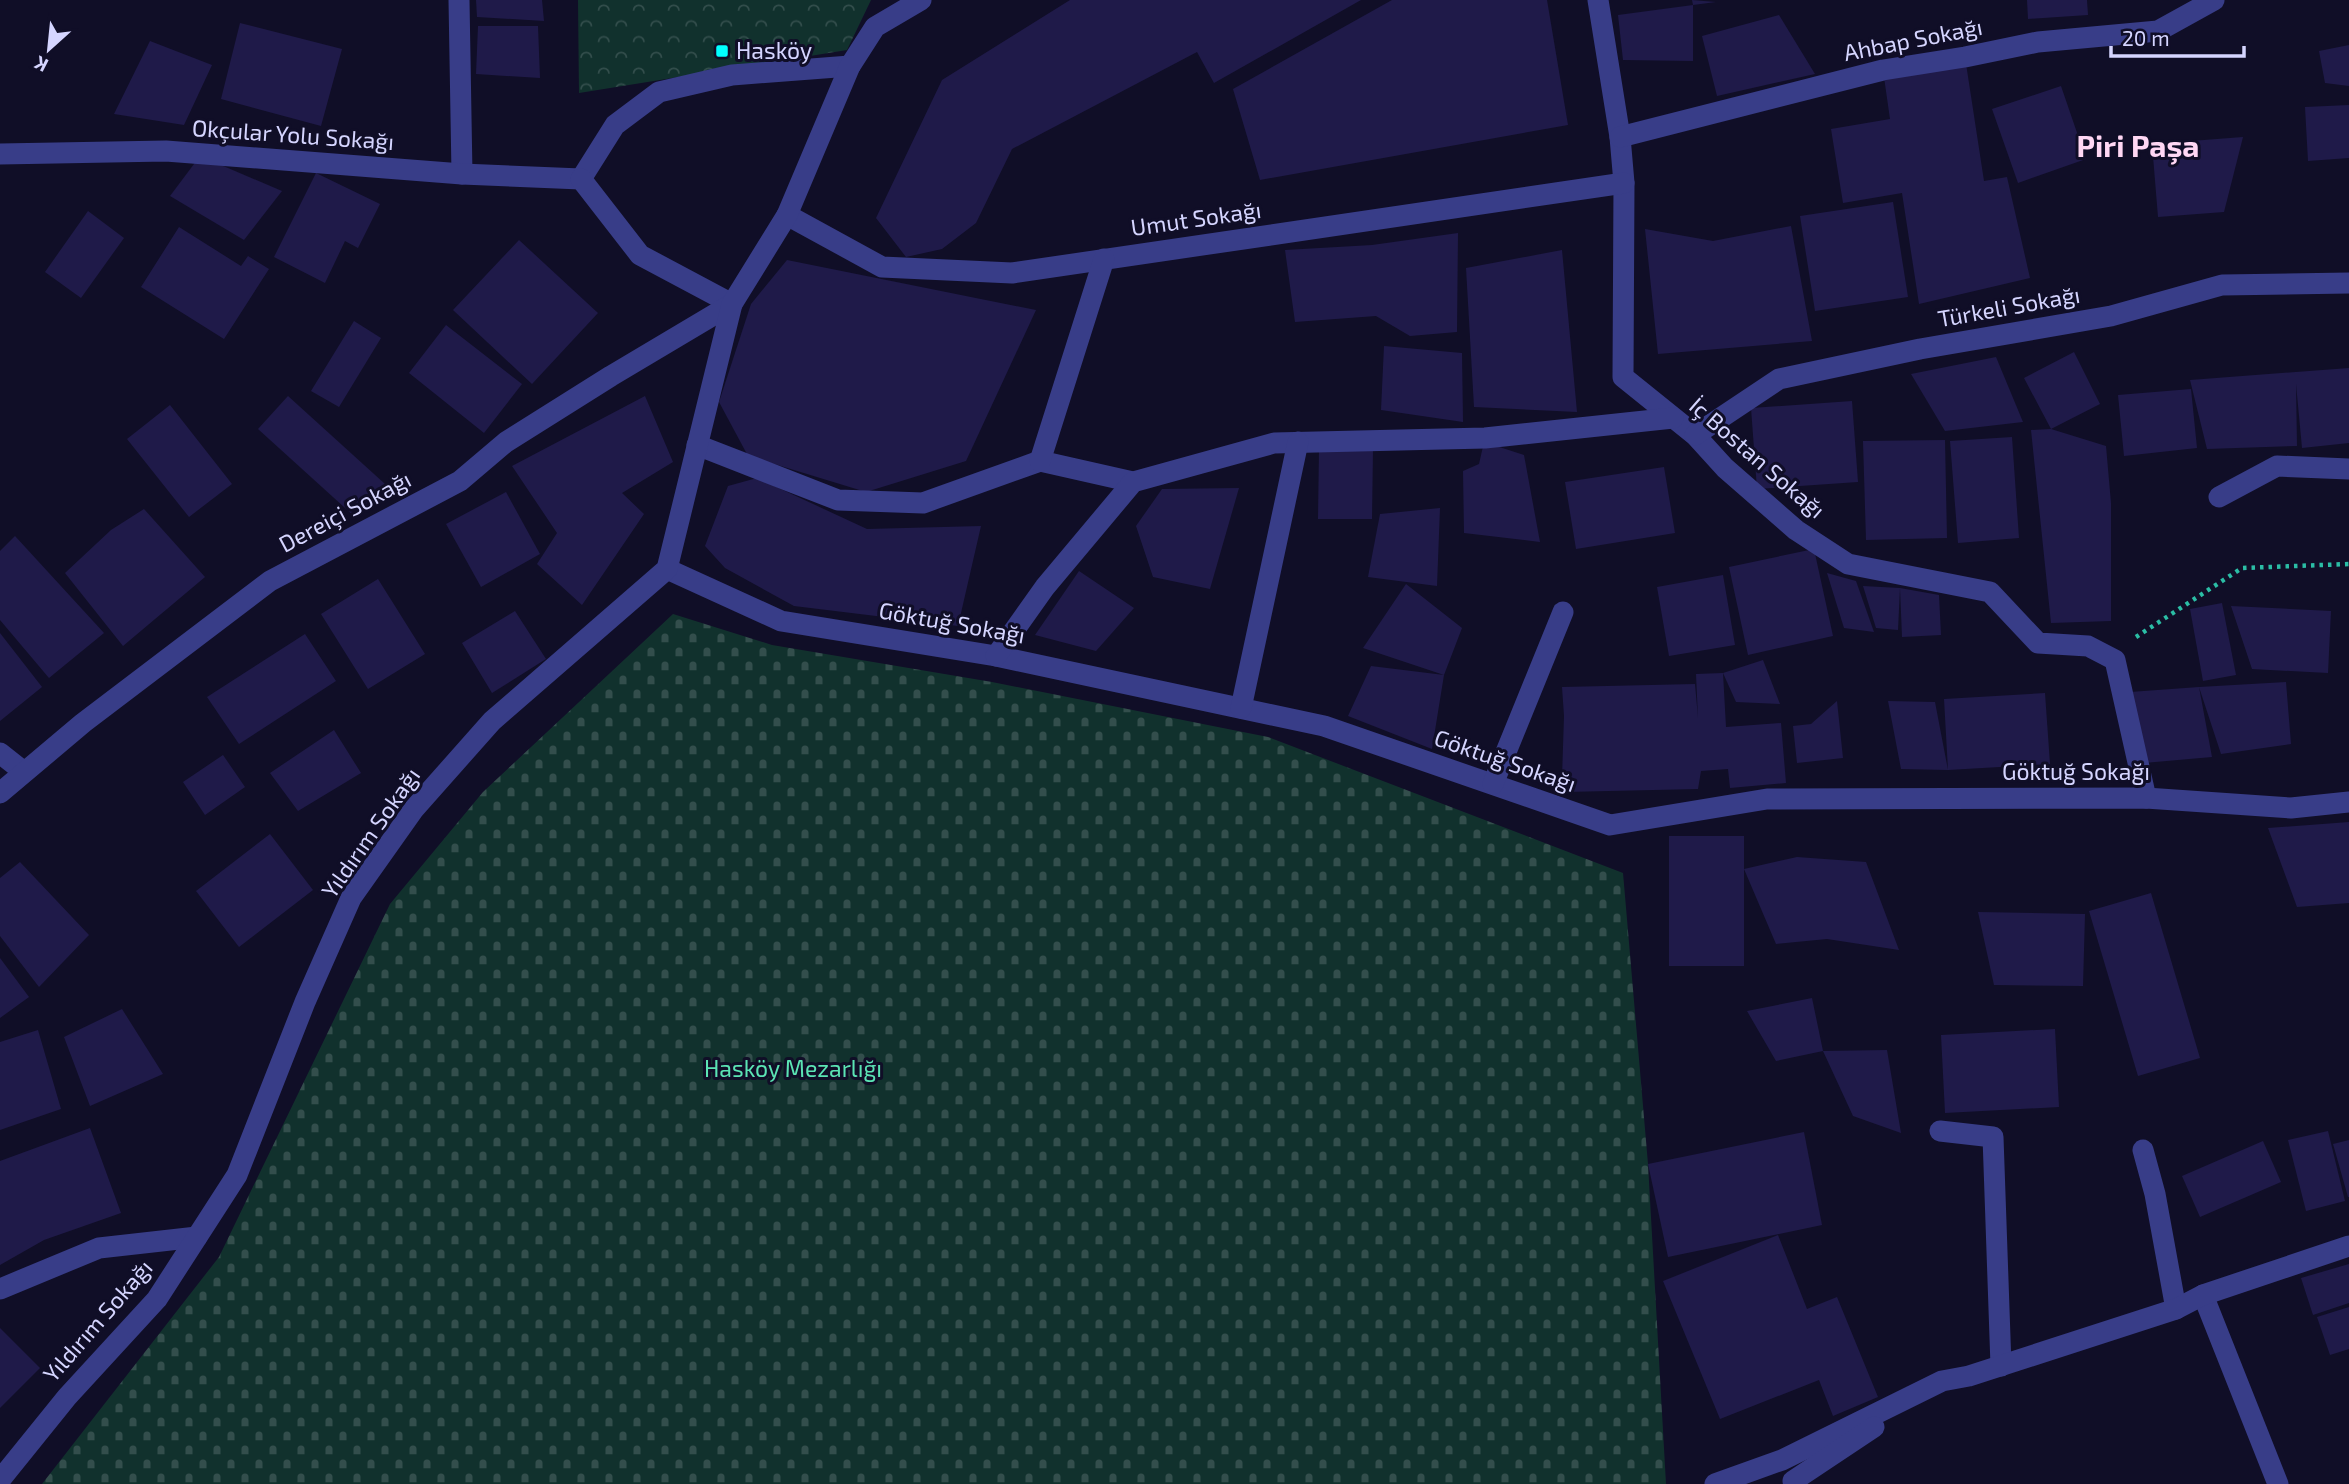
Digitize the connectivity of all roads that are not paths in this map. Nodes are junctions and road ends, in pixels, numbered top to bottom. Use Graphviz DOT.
graph roads {
  1 [pos="459,0"];
  2 [pos="887,0"];
  3 [pos="921,0"];
  4 [pos="1598,0"];
  5 [pos="2214,0"];
  6 [pos="875,27"];
  7 [pos="850,66"];
  8 [pos="1620,137"];
  9 [pos="0,154"];
  10 [pos="462,174"];
  11 [pos="581,179"];
  12 [pos="1624,183"];
  13 [pos="787,215"];
  14 [pos="1104,259"];
  15 [pos="2349,283"];
  16 [pos="732,304"];
  17 [pos="1673,418"];
  18 [pos="1695,435"];
  19 [pos="1298,442"];
  20 [pos="697,446"];
  21 [pos="1040,461"];
  22 [pos="2349,469"];
  23 [pos="1133,482"];
  24 [pos="2219,497"];
  25 [pos="667,569"];
  26 [pos="1563,612"];
  27 [pos="996,656"];
  28 [pos="1241,708"];
  29 [pos="0,753"];
  30 [pos="24,772"];
  31 [pos="1493,784"];
  32 [pos="0,793"];
  33 [pos="2146,798"];
  34 [pos="2349,802"];
  35 [pos="1940,1130"];
  36 [pos="2143,1150"];
  37 [pos="197,1237"];
  38 [pos="2349,1246"];
  39 [pos="0,1289"];
  40 [pos="2203,1295"];
  41 [pos="2176,1309"];
  42 [pos="2001,1366"];
  43 [pos="1942,1381"];
  44 [pos="0,1480"];
  45 [pos="1715,1484"];
  46 [pos="1794,1484"];
  47 [pos="2278,1484"];
  1 -- 10 [label="street"];
  2 -- 6 [label="street"];
  3 -- 6 [label="street"];
  4 -- 8 [label="street, İç Bostan Sokağı"];
  5 -- 8 [label="street, Ahbap Sokağı"];
  6 -- 7 [label="street"];
  7 -- 11 [label="street"];
  7 -- 13 [label="street"];
  8 -- 12 [label="street, İç Bostan Sokağı"];
  9 -- 10 [label="street, Okçular Yolu Sokağı"];
  10 -- 11 [label="street, Okçular Yolu Sokağı"];
  11 -- 16 [label="street"];
  12 -- 14 [label="street, Umut Sokağı"];
  12 -- 17 [label="street, İç Bostan Sokağı"];
  13 -- 14 [label="street, Umut Sokağı"];
  13 -- 16 [label="street"];
  14 -- 21 [label="street"];
  15 -- 18 [label="street, Türkeli Sokağı"];
  16 -- 20 [label="street"];
  16 -- 30 [label="street, Dereiçi Sokağı"];
  17 -- 18 [label="street, İç Bostan Sokağı"];
  17 -- 19 [label="street"];
  18 -- 33 [label="street, İç Bostan Sokağı"];
  19 -- 23 [label="street"];
  19 -- 28 [label="street"];
  20 -- 21 [label="street"];
  20 -- 25 [label="street"];
  21 -- 23 [label="street"];
  22 -- 24 [label="street"];
  23 -- 27 [label="street"];
  25 -- 27 [label="street, Göktuğ Sokağı"];
  25 -- 37 [label="street, Yıldırım Sokağı"];
  26 -- 31 [label="street"];
  27 -- 28 [label="street, Göktuğ Sokağı"];
  28 -- 31 [label="street, Göktuğ Sokağı"];
  29 -- 30 [label="street"];
  30 -- 32 [label="street, Dereiçi Sokağı"];
  31 -- 33 [label="street, Göktuğ Sokağı"];
  33 -- 34 [label="street, Göktuğ Sokağı"];
  35 -- 42 [label="street"];
  36 -- 41 [label="street"];
  37 -- 39 [label="street"];
  37 -- 44 [label="street, Yıldırım Sokağı"];
  38 -- 40 [label="street"];
  40 -- 41 [label="street"];
  40 -- 47 [label="street"];
  41 -- 42 [label="street"];
  42 -- 43 [label="street"];
  43 -- 45 [label="street"];
  43 -- 46 [label="street"];
}
